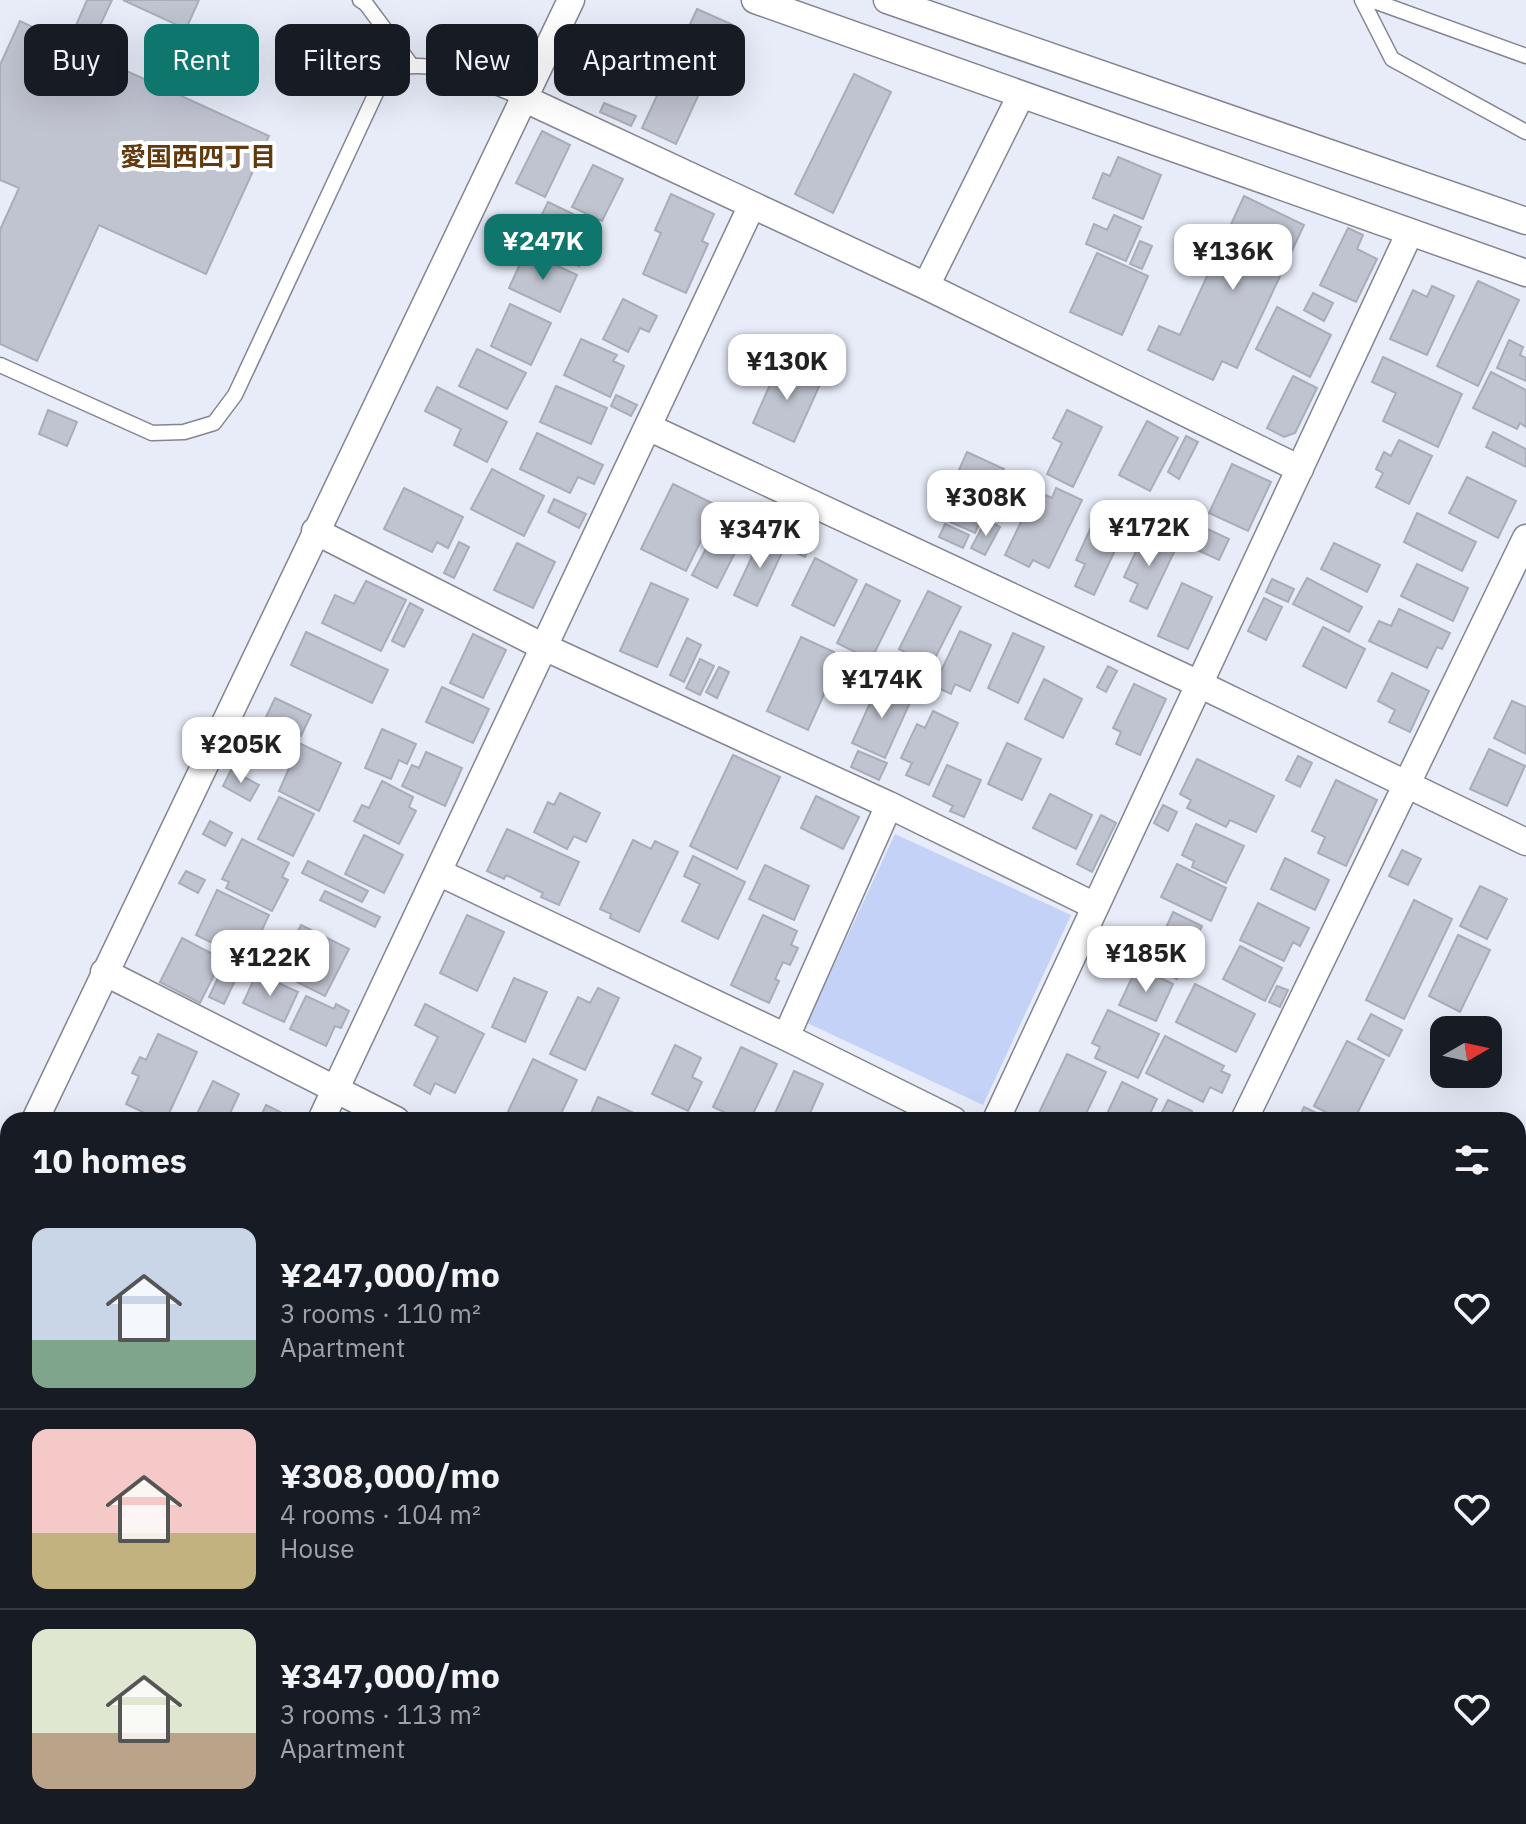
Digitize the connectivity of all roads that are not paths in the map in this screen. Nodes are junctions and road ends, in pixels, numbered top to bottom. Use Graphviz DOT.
graph roads {
  1 [pos="360,0"];
  2 [pos="571,0"];
  3 [pos="755,0"];
  4 [pos="887,0"];
  5 [pos="1362,0"];
  6 [pos="1371,0"];
  7 [pos="1526,56"];
  8 [pos="412,66"];
  9 [pos="1021,95"];
  10 [pos="523,98"];
  11 [pos="1526,132"];
  12 [pos="752,205"];
  13 [pos="1526,221"];
  14 [pos="1410,232"];
  15 [pos="1526,273"];
  16 [pos="926,286"];
  17 [pos="0,365"];
  18 [pos="648,427"];
  19 [pos="1300,469"];
  20 [pos="315,531"];
  21 [pos="1526,538"];
  22 [pos="544,647"];
  23 [pos="1199,684"];
  24 [pos="1409,784"];
  25 [pos="889,805"];
  26 [pos="1526,842"];
  27 [pos="438,872"];
  28 [pos="1095,906"];
  29 [pos="104,972"];
  30 [pos="786,1037"];
  31 [pos="335,1091"];
  32 [pos="39,1112"];
  33 [pos="325,1112"];
  34 [pos="379,1112"];
  35 [pos="937,1112"];
  36 [pos="1000,1112"];
  37 [pos="1248,1112"];
  1 -- 8 [label="lane"];
  2 -- 10 [label="street"];
  3 -- 9 [label="street"];
  4 -- 13 [label="street"];
  5 -- 11 [label="lane"];
  6 -- 7 [label="lane"];
  8 -- 10 [label="lane"];
  8 -- 17 [label="lane"];
  9 -- 14 [label="street"];
  9 -- 16 [label="street"];
  10 -- 12 [label="street"];
  10 -- 20 [label="street"];
  12 -- 16 [label="street"];
  12 -- 18 [label="street"];
  14 -- 15 [label="street"];
  14 -- 19 [label="street"];
  16 -- 19 [label="street"];
  18 -- 22 [label="street"];
  18 -- 23 [label="street"];
  19 -- 23 [label="street"];
  20 -- 22 [label="street"];
  20 -- 29 [label="street"];
  21 -- 24 [label="street"];
  22 -- 25 [label="street"];
  22 -- 27 [label="street"];
  23 -- 24 [label="street"];
  23 -- 28 [label="street"];
  24 -- 26 [label="street"];
  24 -- 37 [label="street"];
  25 -- 28 [label="street"];
  25 -- 30 [label="street"];
  27 -- 30 [label="street"];
  27 -- 31 [label="street"];
  28 -- 36 [label="street"];
  29 -- 31 [label="street"];
  29 -- 32 [label="street"];
  30 -- 35 [label="street"];
  31 -- 33 [label="street"];
  31 -- 34 [label="street"];
}
